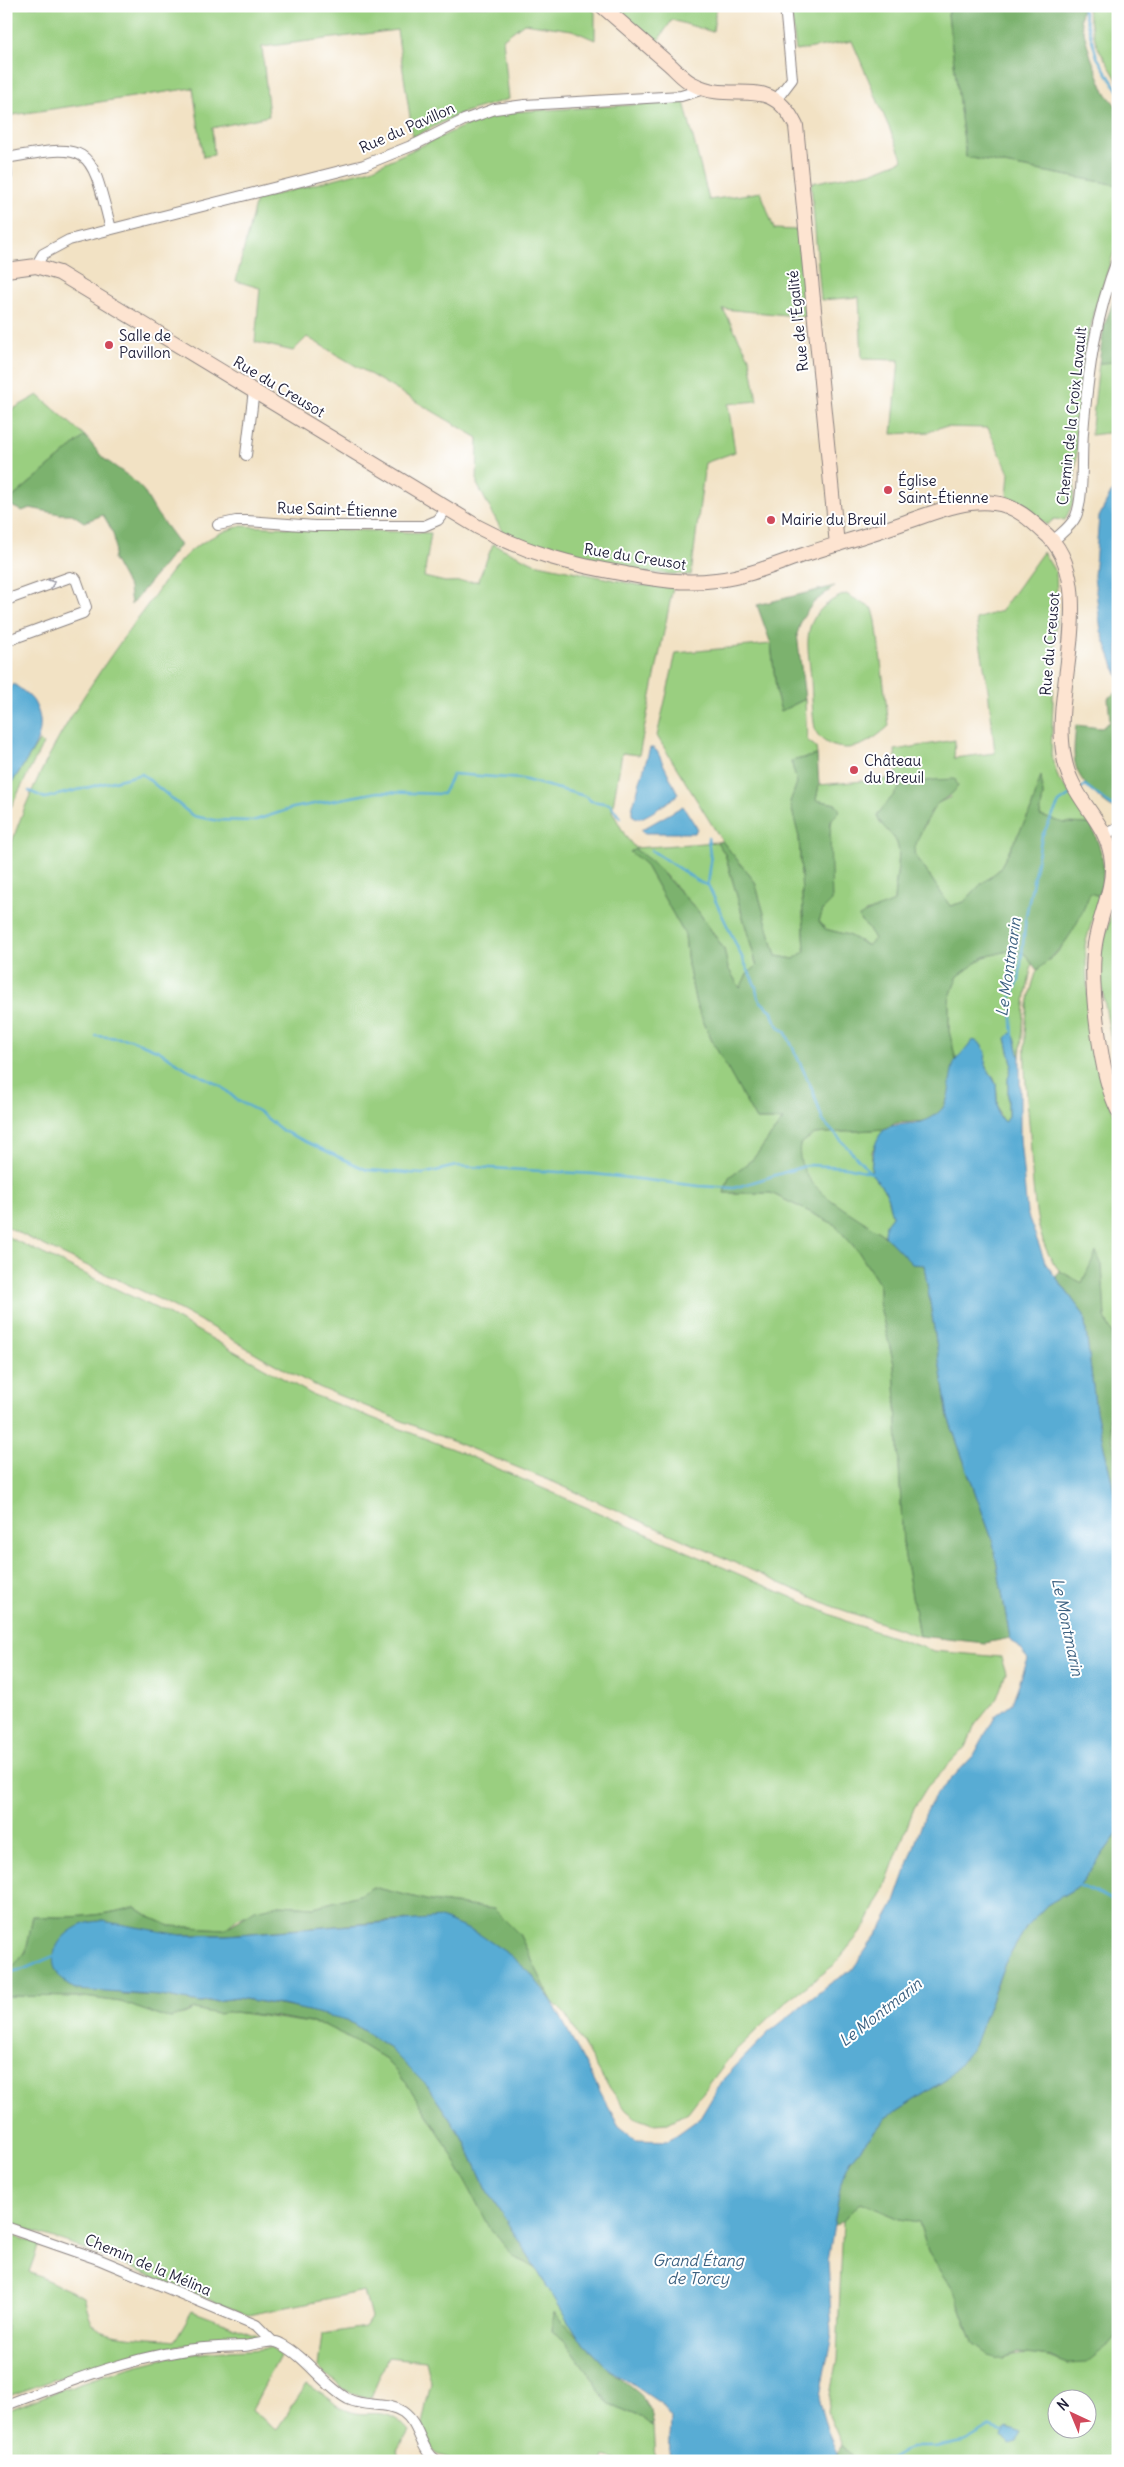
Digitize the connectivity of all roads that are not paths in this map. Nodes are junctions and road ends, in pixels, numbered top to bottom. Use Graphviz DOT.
graph roads {
  1 [pos="602,6"];
  2 [pos="785,6"];
  3 [pos="704,90"];
  4 [pos="776,100"];
  5 [pos="6,158"];
  6 [pos="111,229"];
  7 [pos="1118,258"];
  8 [pos="36,266"];
  9 [pos="6,270"];
  10 [pos="254,390"];
  11 [pos="246,455"];
  12 [pos="447,508"];
  13 [pos="218,525"];
  14 [pos="1053,541"];
  15 [pos="837,545"];
  16 [pos="6,600"];
  17 [pos="6,641"];
  18 [pos="1111,831"];
  19 [pos="1118,1110"];
  20 [pos="6,2227"];
  21 [pos="272,2341"];
  22 [pos="6,2406"];
  23 [pos="437,2461"];
  1 -- 3 [label="street"];
  2 -- 4 [label="street"];
  3 -- 4 [label="street, Rue du Pavillon"];
  3 -- 6 [label="street, Rue du Pavillon"];
  4 -- 15 [label="street, Rue de l'Égalité"];
  5 -- 6 [label="street"];
  6 -- 8 [label="street, Rue du Pavillon"];
  7 -- 14 [label="street, Chemin de la Croix Lavault"];
  8 -- 9 [label="street, Rue du Creusot"];
  8 -- 10 [label="street, Rue du Creusot"];
  10 -- 11 [label="street"];
  10 -- 12 [label="street, Rue du Creusot"];
  12 -- 13 [label="street, Rue Saint-Étienne"];
  12 -- 15 [label="street, Rue du Creusot"];
  14 -- 15 [label="street, Rue du Creusot"];
  14 -- 18 [label="street, Rue du Creusot"];
  16 -- 17 [label="street, one-way"];
  18 -- 19 [label="street, Rue du Creusot"];
  20 -- 21 [label="street, Chemin de la Mélina"];
  21 -- 22 [label="street"];
  21 -- 23 [label="street, Chemin de la Mélina"];
}
